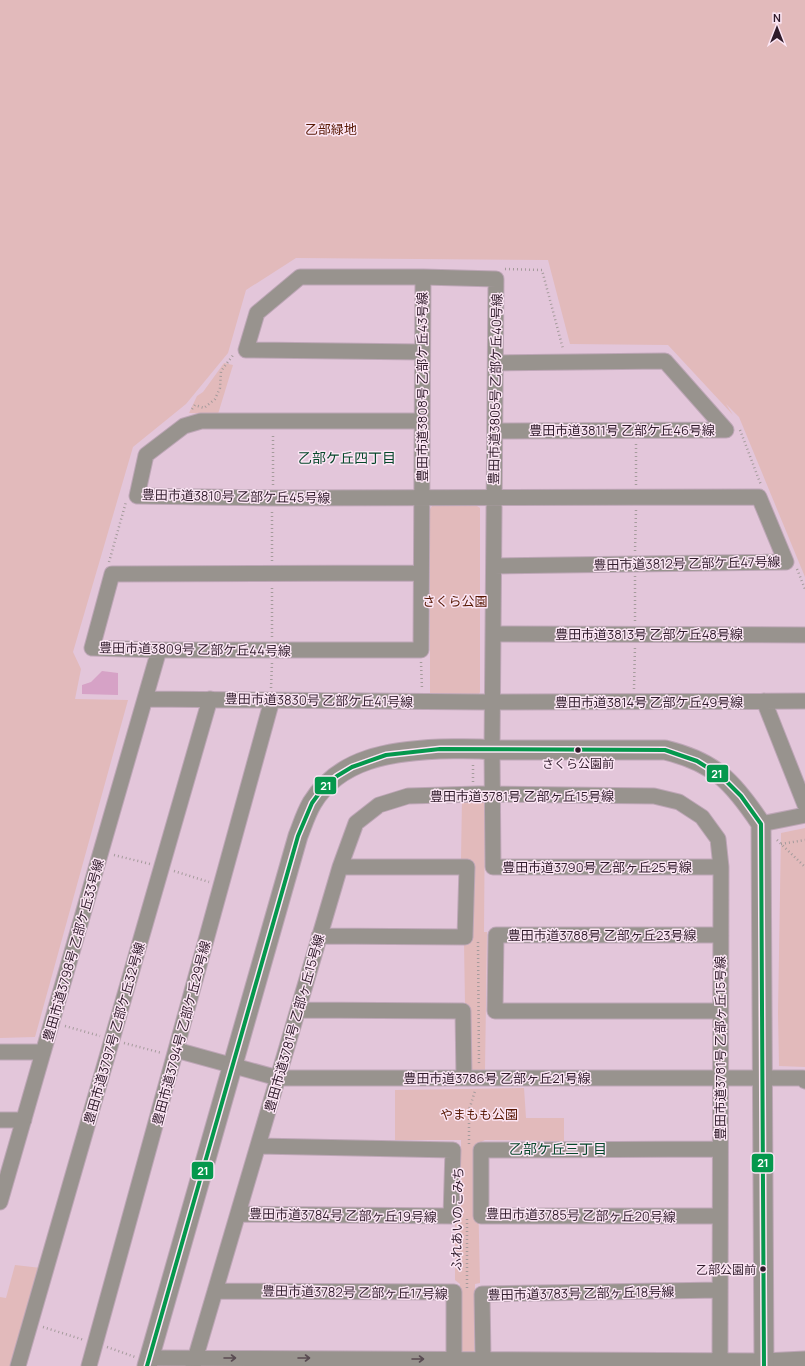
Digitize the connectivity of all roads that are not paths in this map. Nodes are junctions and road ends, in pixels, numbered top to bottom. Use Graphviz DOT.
graph roads {
  1 [pos="422,277"];
  2 [pos="422,352"];
  3 [pos="496,363"];
  4 [pos="422,421"];
  5 [pos="495,431"];
  6 [pos="422,498"];
  7 [pos="494,498"];
  8 [pos="494,566"];
  9 [pos="421,573"];
  10 [pos="493,634"];
  11 [pos="805,635"];
  12 [pos="159,650"];
  13 [pos="421,650"];
  14 [pos="272,694"];
  15 [pos="145,699"];
  16 [pos="210,699"];
  17 [pos="764,701"];
  18 [pos="805,701"];
  19 [pos="493,702"];
  20 [pos="481,752"];
  21 [pos="492,795"];
  22 [pos="805,805"];
  23 [pos="805,816"];
  24 [pos="761,824"];
  25 [pos="340,867"];
  26 [pos="721,867"];
  27 [pos="721,935"];
  28 [pos="319,936"];
  29 [pos="298,1010"];
  30 [pos="720,1011"];
  31 [pos="0,1052"];
  32 [pos="43,1052"];
  33 [pos="175,1053"];
  34 [pos="233,1066"];
  35 [pos="278,1078"];
  36 [pos="464,1078"];
  37 [pos="720,1078"];
  38 [pos="762,1078"];
  39 [pos="805,1081"];
  40 [pos="0,1120"];
  41 [pos="24,1120"];
  42 [pos="258,1146"];
  43 [pos="720,1149"];
  44 [pos="1,1194"];
  45 [pos="238,1214"];
  46 [pos="720,1216"];
  47 [pos="720,1290"];
  48 [pos="215,1291"];
  49 [pos="454,1359"];
  50 [pos="483,1359"];
  51 [pos="805,1359"];
  52 [pos="720,1360"];
  53 [pos="145,1361"];
  54 [pos="194,1362"];
  55 [pos="263,1362"];
  56 [pos="381,1362"];
  57 [pos="764,1363"];
  58 [pos="18,1366"];
  59 [pos="89,1366"];
  1 -- 2 [label="street, 豊田市道3808号 乙部ケ丘43号線"];
  1 -- 2 [label="street, 豊田市道3805号 乙部ケ丘40号線"];
  1 -- 3 [label="street, 豊田市道3805号 乙部ケ丘40号線"];
  2 -- 4 [label="street, 豊田市道3808号 乙部ケ丘43号線"];
  3 -- 5 [label="street, 豊田市道3805号 乙部ケ丘40号線"];
  3 -- 5 [label="street, 豊田市道3811号 乙部ケ丘46号線"];
  4 -- 6 [label="street, 豊田市道3808号 乙部ケ丘43号線"];
  4 -- 6 [label="street, 豊田市道3810号 乙部ケ丘45号線"];
  5 -- 7 [label="street, 豊田市道3805号 乙部ケ丘40号線"];
  6 -- 7 [label="street, 豊田市道3810号 乙部ケ丘45号線"];
  6 -- 9 [label="street, 豊田市道3808号 乙部ケ丘43号線"];
  7 -- 8 [label="street, 豊田市道3805号 乙部ケ丘40号線"];
  7 -- 8 [label="street, 豊田市道3812号 乙部ケ丘47号線"];
  8 -- 10 [label="street, 豊田市道3805号 乙部ケ丘40号線"];
  9 -- 12 [label="street, 豊田市道3809号 乙部ケ丘44号線"];
  9 -- 13 [label="street, 豊田市道3808号 乙部ケ丘43号線"];
  10 -- 11 [label="street, 豊田市道3813号 乙部ケ丘48号線"];
  10 -- 19 [label="street, 豊田市道3805号 乙部ケ丘40号線"];
  12 -- 13 [label="street, 豊田市道3809号 乙部ケ丘44号線"];
  12 -- 15 [label="street, 豊田市道3798号 乙部ケ丘33号線"];
  14 -- 16 [label="street, 豊田市道3830号 乙部ケ丘41号線"];
  14 -- 19 [label="street, 豊田市道3830号 乙部ケ丘41号線"];
  14 -- 33 [label="street, 豊田市道3794号 乙部ケ丘29号線"];
  15 -- 16 [label="street, 豊田市道3830号 乙部ケ丘41号線"];
  15 -- 32 [label="street, 豊田市道3798号 乙部ケ丘33号線"];
  16 -- 58 [label="street, 豊田市道3797号 乙部ケ丘32号線"];
  17 -- 18 [label="street, 豊田市道3814号 乙部ケ丘49号線"];
  17 -- 19 [label="street, 豊田市道3814号 乙部ケ丘49号線"];
  17 -- 22 [label="street"];
  19 -- 20 [label="street, 豊田市道3805号 乙部ケ丘40号線"];
  20 -- 21 [label="street, 豊田市道3790号 乙部ヶ丘25号線"];
  20 -- 24 [label="street"];
  20 -- 34 [label="street"];
  21 -- 25 [label="street, 豊田市道3781号 乙部ヶ丘15号線"];
  21 -- 26 [label="street, 豊田市道3781号 乙部ヶ丘15号線"];
  21 -- 26 [label="street, 豊田市道3790号 乙部ヶ丘25号線"];
  23 -- 24 [label="street"];
  24 -- 38 [label="street"];
  25 -- 28 [label="street, 豊田市道3781号 乙部ヶ丘15号線"];
  25 -- 28 [label="street"];
  26 -- 27 [label="street, 豊田市道3781号 乙部ヶ丘15号線"];
  27 -- 30 [label="street, 豊田市道3781号 乙部ヶ丘15号線"];
  27 -- 30 [label="street, 豊田市道3788号 乙部ヶ丘23号線"];
  28 -- 29 [label="street, 豊田市道3781号 乙部ヶ丘15号線"];
  29 -- 35 [label="street, 豊田市道3781号 乙部ヶ丘15号線"];
  29 -- 36 [label="street"];
  30 -- 37 [label="street, 豊田市道3781号 乙部ヶ丘15号線"];
  31 -- 32 [label="street"];
  32 -- 41 [label="street, 豊田市道3798号 乙部ケ丘33号線"];
  33 -- 34 [label="street, 豊田市道3786号 乙部ヶ丘21号線"];
  33 -- 59 [label="street, 豊田市道3794号 乙部ケ丘29号線"];
  34 -- 35 [label="street, 豊田市道3786号 乙部ヶ丘21号線"];
  34 -- 53 [label="street"];
  35 -- 36 [label="street, 豊田市道3786号 乙部ヶ丘21号線"];
  35 -- 42 [label="street, 豊田市道3781号 乙部ヶ丘15号線"];
  36 -- 37 [label="street, 豊田市道3786号 乙部ヶ丘21号線"];
  37 -- 38 [label="street, 豊田市道3786号 乙部ヶ丘21号線"];
  37 -- 43 [label="street, 豊田市道3781号 乙部ヶ丘15号線"];
  38 -- 39 [label="street, 豊田市道3786号 乙部ヶ丘21号線"];
  38 -- 57 [label="street"];
  40 -- 41 [label="street"];
  41 -- 44 [label="street, 豊田市道3798号 乙部ケ丘33号線"];
  42 -- 45 [label="street, 豊田市道3781号 乙部ヶ丘15号線"];
  42 -- 45 [label="street, 豊田市道3784号 乙部ヶ丘19号線"];
  43 -- 46 [label="street, 豊田市道3781号 乙部ヶ丘15号線"];
  43 -- 46 [label="street, 豊田市道3785号 乙部ヶ丘20号線"];
  45 -- 48 [label="street, 豊田市道3781号 乙部ヶ丘15号線"];
  46 -- 47 [label="street, 豊田市道3781号 乙部ヶ丘15号線"];
  47 -- 50 [label="street, 豊田市道3783号 乙部ヶ丘18号線"];
  47 -- 52 [label="street, 豊田市道3781号 乙部ヶ丘15号線"];
  48 -- 49 [label="street, 豊田市道3782号 乙部ヶ丘17号線"];
  48 -- 54 [label="street, 豊田市道3781号 乙部ヶ丘15号線"];
  49 -- 50 [label="street"];
  56 -- 49 [label="street, one-way"];
  50 -- 52 [label="street"];
  51 -- 57 [label="street"];
  52 -- 57 [label="street"];
  53 -- 54 [label="street"];
  54 -- 55 [label="street, one-way"];
  55 -- 56 [label="street, one-way"];
}
